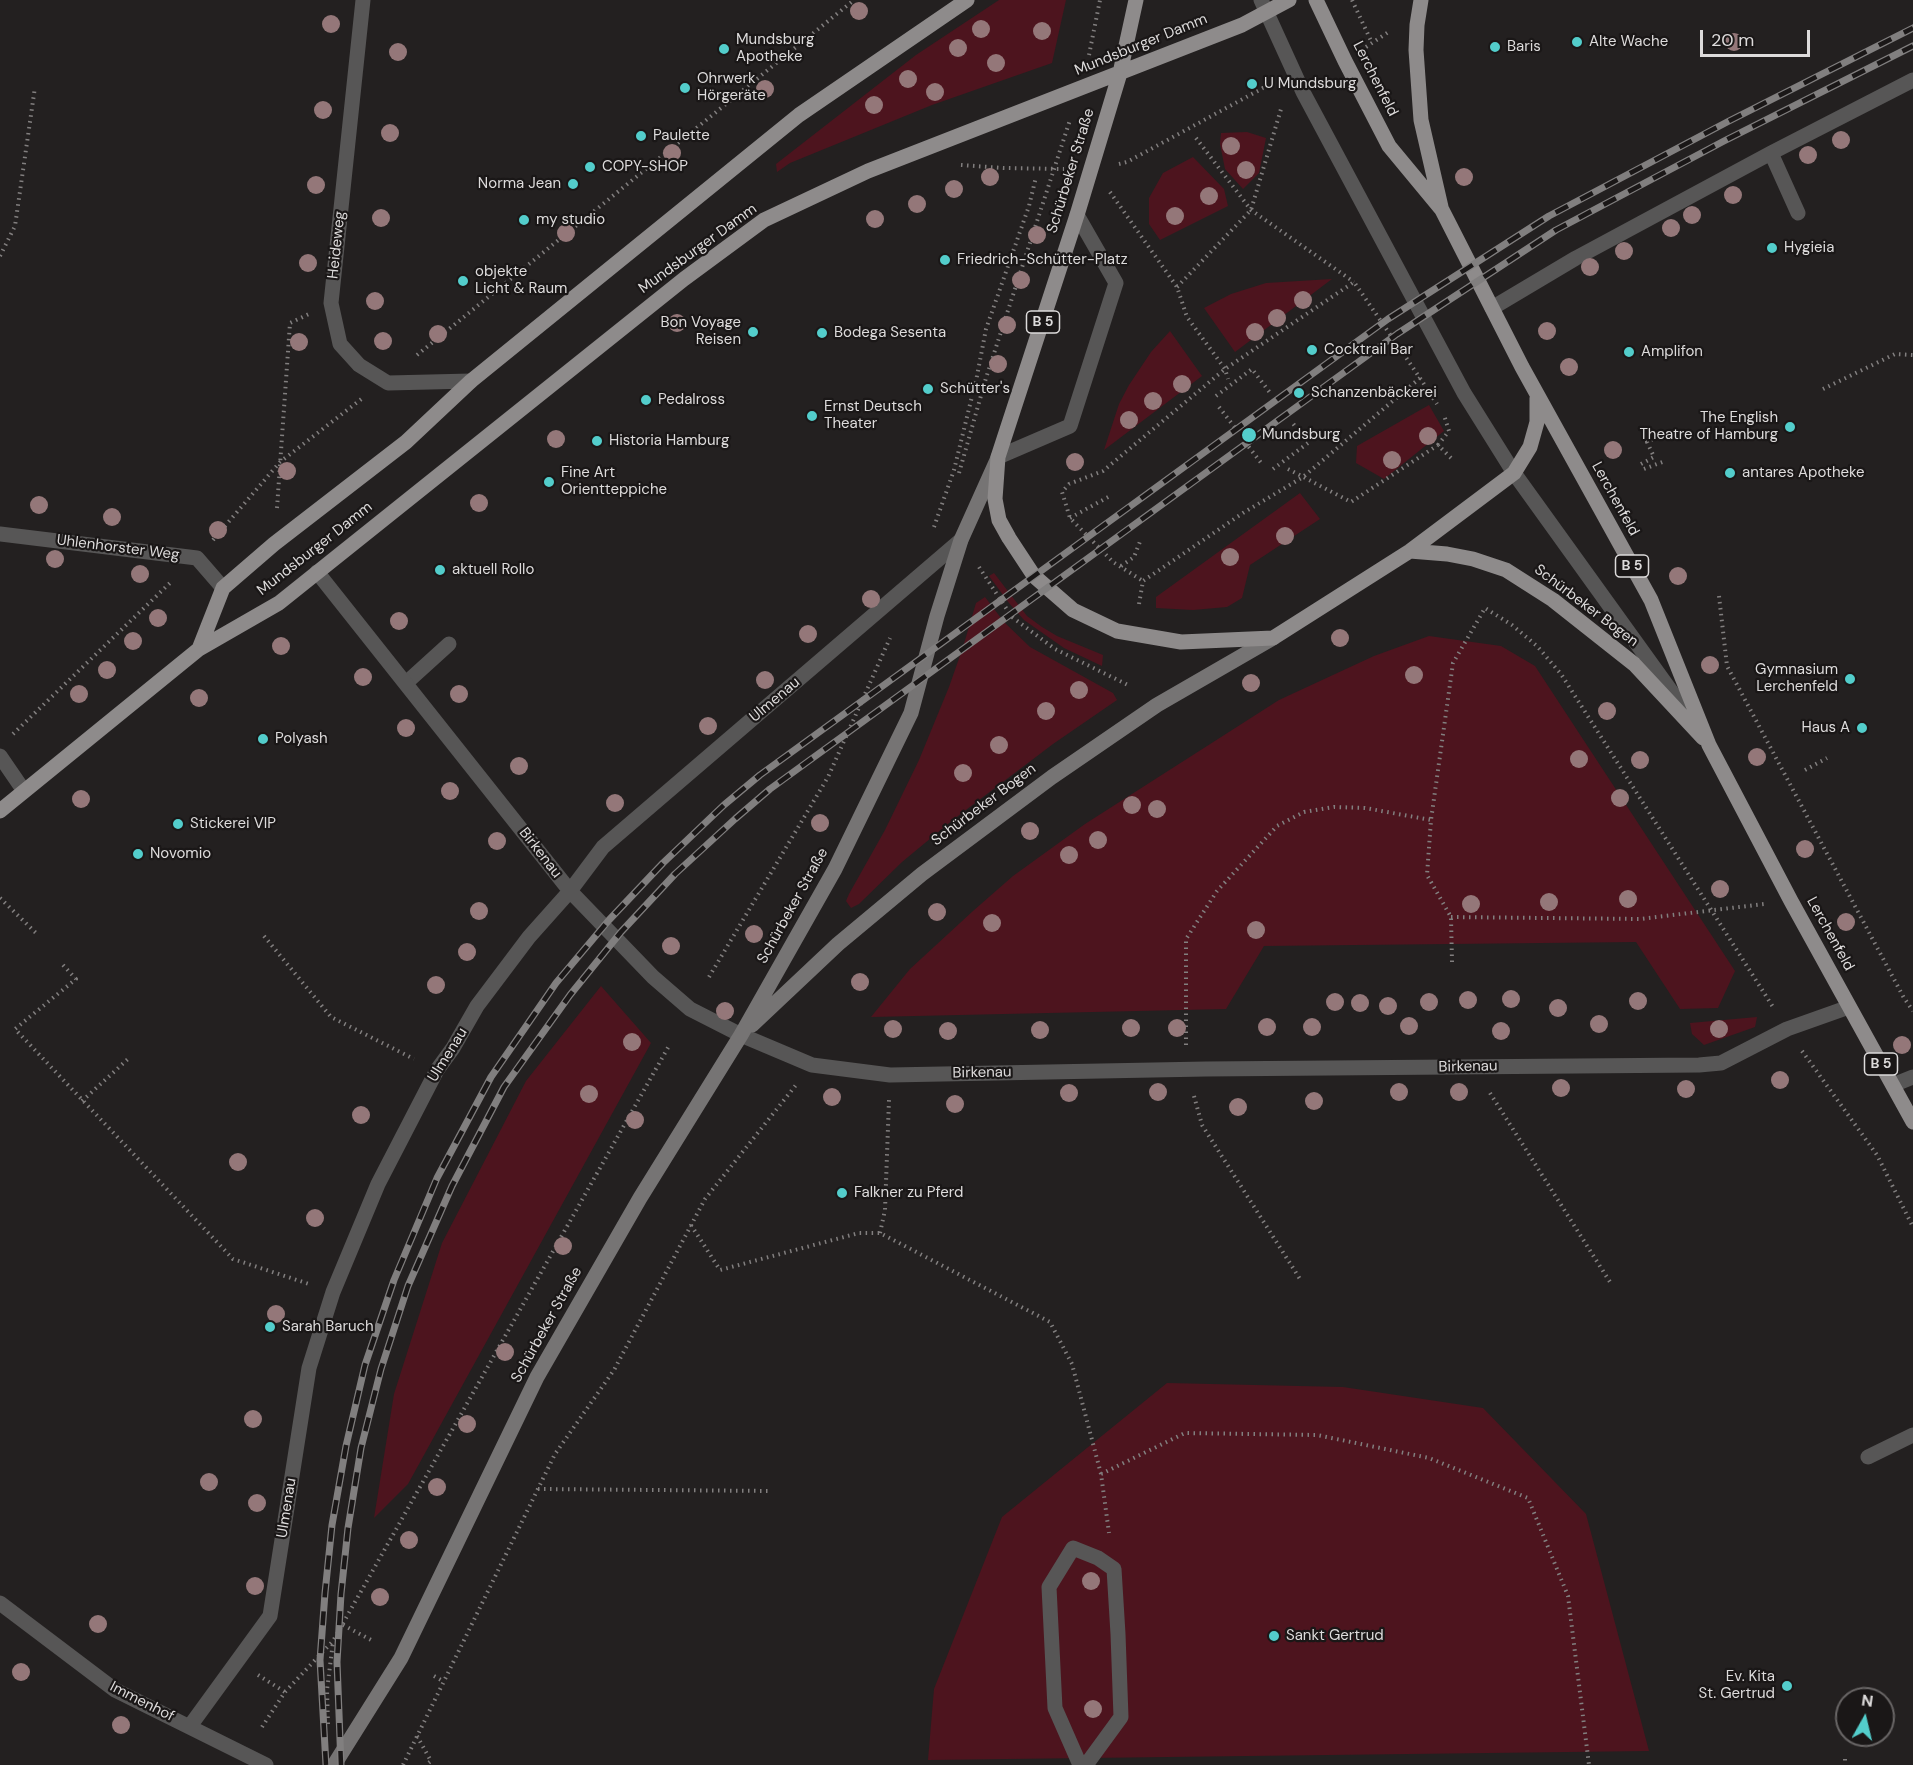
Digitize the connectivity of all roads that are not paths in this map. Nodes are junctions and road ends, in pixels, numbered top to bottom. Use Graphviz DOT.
graph roads {
  1 [pos="363,0"];
  2 [pos="967,0"];
  3 [pos="1136,0"];
  4 [pos="1289,0"];
  5 [pos="1316,0"];
  6 [pos="1421,0"];
  7 [pos="1266,4"];
  8 [pos="1120,73"];
  9 [pos="1913,80"];
  10 [pos="1771,153"];
  11 [pos="1442,210"];
  12 [pos="1798,213"];
  13 [pos="1077,215"];
  14 [pos="1492,308"];
  15 [pos="471,381"];
  16 [pos="1537,395"];
  17 [pos="998,457"];
  18 [pos="1514,473"];
  19 [pos="0,534"];
  20 [pos="961,540"];
  21 [pos="1410,551"];
  22 [pos="318,572"];
  23 [pos="223,588"];
  24 [pos="1274,638"];
  25 [pos="449,644"];
  26 [pos="199,649"];
  27 [pos="406,683"];
  28 [pos="1709,745"];
  29 [pos="0,756"];
  30 [pos="24,791"];
  31 [pos="0,811"];
  32 [pos="570,891"];
  33 [pos="1850,1006"];
  34 [pos="741,1035"];
  35 [pos="1913,1077"];
  36 [pos="1893,1085"];
  37 [pos="1913,1122"];
  38 [pos="1913,1435"];
  39 [pos="1868,1457"];
  40 [pos="0,1603"];
  41 [pos="190,1726"];
  42 [pos="266,1765"];
  43 [pos="334,1765"];
  44 [pos="1080,1765"];
  45 [pos="1086,1765"];
  1 -- 15 [label="street, Heideweg"];
  2 -- 15 [label="main road, Mundsburger Damm"];
  3 -- 8 [label="main road, Schürbeker Straße / B 5"];
  4 -- 7 [label="main road, Mundsburger Damm"];
  5 -- 11 [label="main road, Lerchenfeld / B 5"];
  6 -- 11 [label="main road"];
  7 -- 8 [label="main road, Mundsburger Damm"];
  7 -- 18 [label="street"];
  8 -- 13 [label="main road, Schürbeker Straße / B 5"];
  8 -- 22 [label="main road, Mundsburger Damm"];
  9 -- 10 [label="street"];
  10 -- 12 [label="street"];
  10 -- 14 [label="street"];
  11 -- 14 [label="main road, Lerchenfeld / B 5"];
  13 -- 17 [label="main road, Schürbeker Straße / B 5"];
  13 -- 17 [label="street"];
  14 -- 16 [label="main road, Lerchenfeld / B 5"];
  15 -- 23 [label="main road, Mundsburger Damm"];
  16 -- 18 [label="main road, Schürbeker Bogen"];
  16 -- 28 [label="main road, Lerchenfeld / B 5"];
  17 -- 20 [label="main road, Schürbeker Straße"];
  17 -- 24 [label="main road, B 5"];
  18 -- 21 [label="main road, Schürbeker Bogen"];
  18 -- 28 [label="street"];
  19 -- 23 [label="street, Uhlenhorster Weg"];
  20 -- 32 [label="street, Ulmenau"];
  20 -- 34 [label="main road, Schürbeker Straße"];
  21 -- 24 [label="main road, Schürbeker Bogen"];
  21 -- 28 [label="main road, Schürbeker Bogen / B 5"];
  22 -- 26 [label="main road, Mundsburger Damm"];
  22 -- 27 [label="street, Birkenau"];
  23 -- 26 [label="main road, Mundsburger Damm"];
  24 -- 34 [label="main road, Schürbeker Bogen"];
  25 -- 27 [label="street"];
  26 -- 30 [label="main road, Mundsburger Damm"];
  27 -- 32 [label="street, Birkenau"];
  28 -- 33 [label="main road, Lerchenfeld / B 5"];
  29 -- 30 [label="street"];
  30 -- 31 [label="main road, Mundsburger Damm"];
  32 -- 34 [label="street, Birkenau"];
  32 -- 41 [label="street, Ulmenau"];
  33 -- 34 [label="street, Birkenau"];
  33 -- 36 [label="main road, Lerchenfeld / B 5"];
  34 -- 43 [label="main road, Schürbeker Straße"];
  35 -- 36 [label="street"];
  36 -- 37 [label="main road, Lerchenfeld / B 5"];
  38 -- 39 [label="street"];
  40 -- 41 [label="street, Immenhof"];
  41 -- 42 [label="street, Immenhof"];
  44 -- 45 [label="street"];
}
